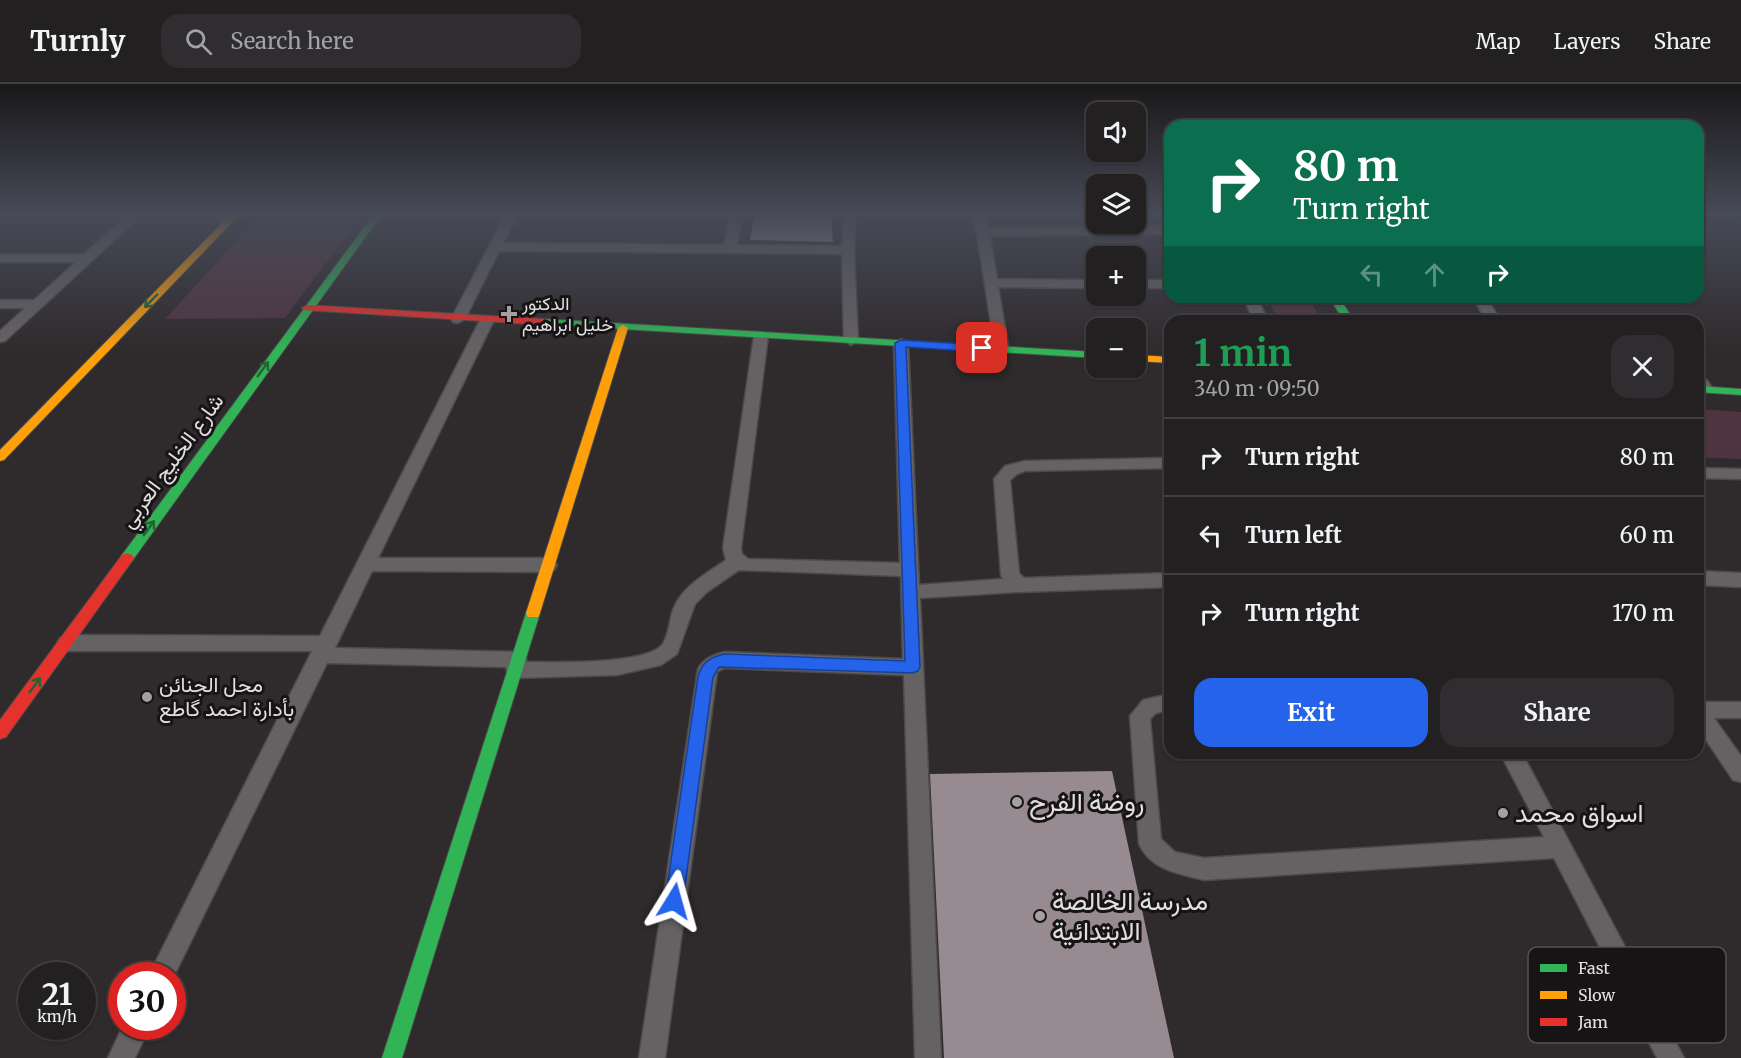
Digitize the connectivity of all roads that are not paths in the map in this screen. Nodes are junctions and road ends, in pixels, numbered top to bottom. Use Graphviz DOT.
graph roads {
  1 [pos="85,259"];
  2 [pos="192,259"];
  3 [pos="344,259"];
  4 [pos="488,259"];
  5 [pos="848,259"];
  6 [pos="987,259"];
  7 [pos="991,283"];
  8 [pos="1086,284"];
  9 [pos="1146,284"];
  10 [pos="1164,284"];
  11 [pos="0,304"];
  12 [pos="37,304"];
  13 [pos="307,308"];
  14 [pos="458,319"];
  15 [pos="487,320"];
  16 [pos="623,328"];
  17 [pos="761,336"];
  18 [pos="0,338"];
  19 [pos="851,341"];
  20 [pos="901,343"];
  21 [pos="1002,350"];
  22 [pos="1086,354"];
  23 [pos="1146,359"];
  24 [pos="1164,360"];
  25 [pos="1704,386"];
  26 [pos="1741,392"];
  27 [pos="0,457"];
  28 [pos="1164,464"];
  29 [pos="1704,473"];
  30 [pos="1741,474"];
  31 [pos="737,562"];
  32 [pos="367,564"];
  33 [pos="548,565"];
  34 [pos="909,570"];
  35 [pos="1704,578"];
  36 [pos="1164,580"];
  37 [pos="1741,580"];
  38 [pos="1020,585"];
  39 [pos="910,592"];
  40 [pos="67,643"];
  41 [pos="324,649"];
  42 [pos="516,665"];
  43 [pos="913,667"];
  44 [pos="1164,703"];
  45 [pos="1741,710"];
  46 [pos="1704,711"];
  47 [pos="1704,720"];
  48 [pos="0,732"];
  49 [pos="1514,759"];
  50 [pos="1741,773"];
  51 [pos="1560,847"];
  52 [pos="1613,947"];
  53 [pos="168,962"];
  54 [pos="130,1040"];
  55 [pos="1663,1043"];
  56 [pos="121,1058"];
  57 [pos="392,1058"];
  58 [pos="651,1058"];
  59 [pos="927,1058"];
  60 [pos="1671,1058"];
  1 -- 12 [label="street"];
  2 -- 27 [label="street, one-way"];
  3 -- 13 [label="street, شارع الخليج العربي"];
  4 -- 14 [label="street"];
  5 -- 19 [label="street"];
  6 -- 7 [label="street"];
  7 -- 8 [label="street"];
  7 -- 21 [label="street"];
  9 -- 10 [label="street"];
  11 -- 12 [label="street"];
  12 -- 18 [label="street"];
  13 -- 14 [label="street"];
  40 -- 13 [label="street, شارع الخليج العربي, one-way"];
  14 -- 15 [label="street"];
  15 -- 16 [label="street"];
  15 -- 32 [label="street"];
  16 -- 17 [label="street"];
  16 -- 33 [label="street"];
  17 -- 19 [label="street"];
  17 -- 31 [label="street"];
  19 -- 20 [label="street"];
  20 -- 21 [label="street"];
  20 -- 34 [label="street"];
  21 -- 22 [label="street"];
  23 -- 24 [label="street"];
  25 -- 26 [label="street"];
  28 -- 38 [label="street"];
  29 -- 30 [label="street"];
  31 -- 34 [label="street"];
  31 -- 42 [label="street"];
  32 -- 33 [label="street"];
  32 -- 41 [label="street"];
  33 -- 42 [label="street"];
  34 -- 39 [label="street"];
  35 -- 37 [label="street"];
  36 -- 38 [label="street"];
  38 -- 39 [label="street"];
  39 -- 43 [label="street"];
  40 -- 41 [label="street"];
  48 -- 40 [label="street, شارع الخليج العربي, one-way"];
  41 -- 42 [label="street"];
  41 -- 53 [label="street"];
  42 -- 57 [label="street"];
  43 -- 58 [label="street"];
  43 -- 59 [label="street"];
  44 -- 51 [label="street"];
  45 -- 46 [label="street"];
  47 -- 50 [label="street"];
  49 -- 51 [label="street"];
  51 -- 52 [label="street"];
  54 -- 56 [label="street"];
  55 -- 60 [label="street"];
}
